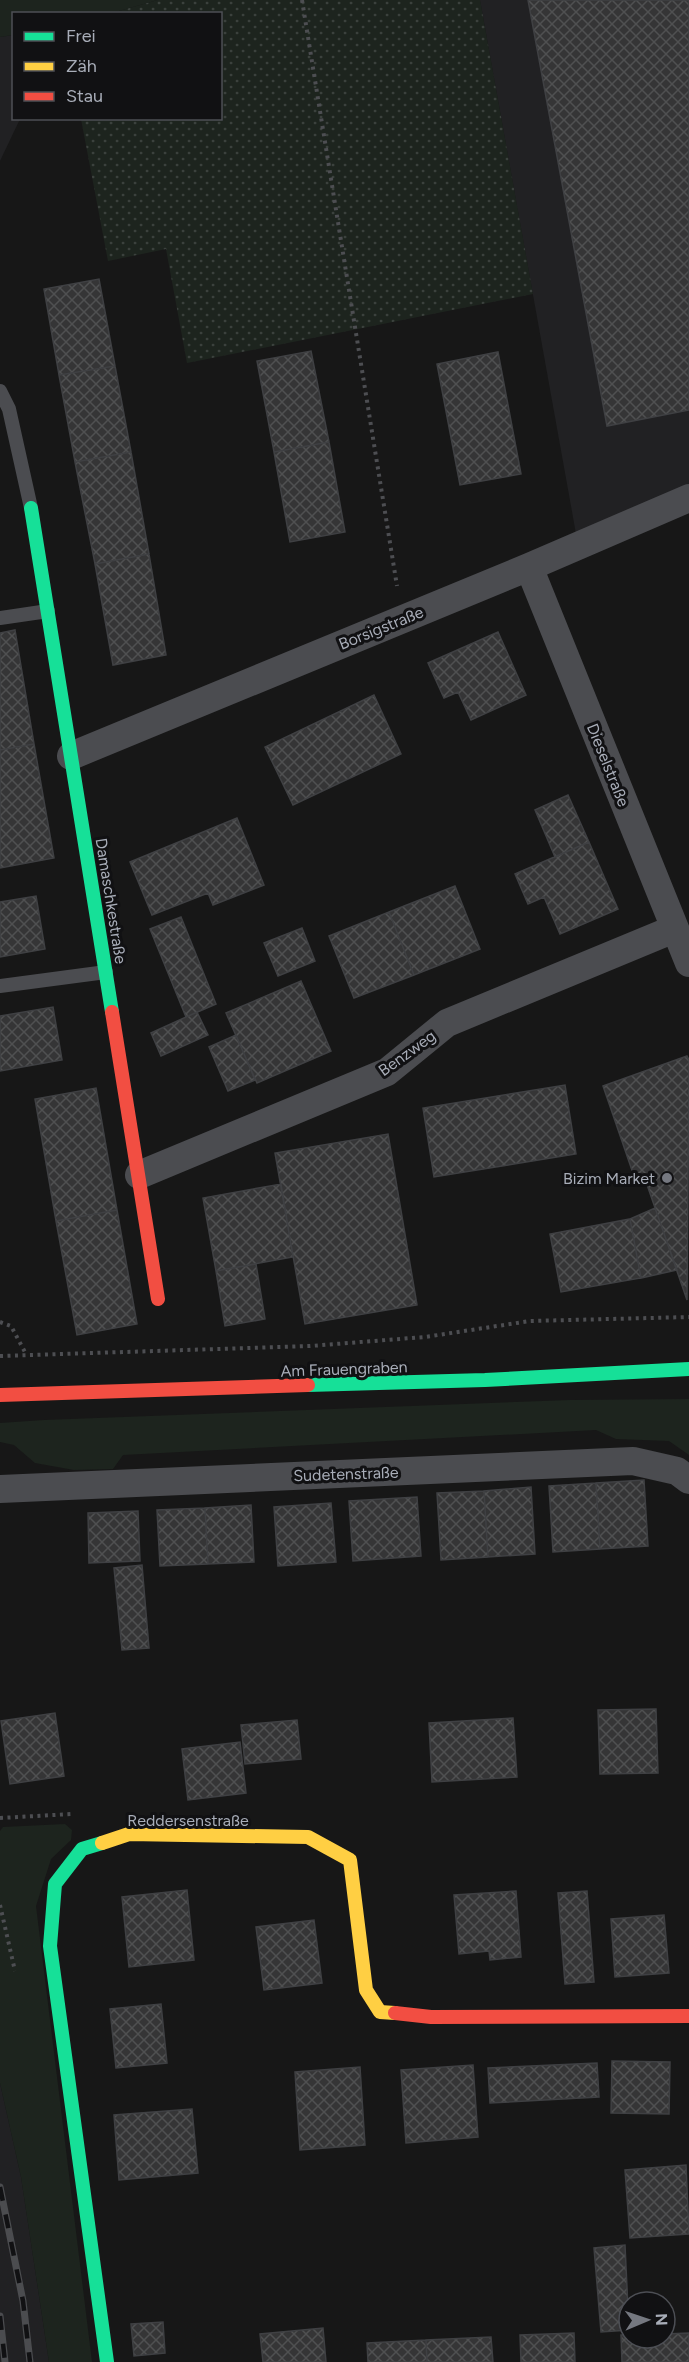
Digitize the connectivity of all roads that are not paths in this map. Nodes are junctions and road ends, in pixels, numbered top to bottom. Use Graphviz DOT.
graph roads {
  1 [pos="0,392"];
  2 [pos="689,498"];
  3 [pos="31,508"];
  4 [pos="529,567"];
  5 [pos="48,611"];
  6 [pos="0,618"];
  7 [pos="71,756"];
  8 [pos="674,929"];
  9 [pos="689,963"];
  10 [pos="106,972"];
  11 [pos="0,986"];
  12 [pos="139,1175"];
  13 [pos="158,1299"];
  14 [pos="689,1369"];
  15 [pos="0,1395"];
  16 [pos="689,1480"];
  17 [pos="0,1489"];
  18 [pos="689,2016"];
  19 [pos="107,2362"];
  1 -- 3 [label="lane"];
  2 -- 4 [label="street, Borsigstraße"];
  3 -- 5 [label="street, Damaschkestraße"];
  4 -- 7 [label="street, Borsigstraße"];
  4 -- 8 [label="street, Dieselstraße"];
  5 -- 6 [label="lane"];
  5 -- 7 [label="street, Damaschkestraße"];
  7 -- 10 [label="street, Damaschkestraße"];
  8 -- 9 [label="street, Dieselstraße"];
  8 -- 12 [label="street, Benzweg"];
  10 -- 11 [label="lane"];
  10 -- 12 [label="street, Damaschkestraße"];
  12 -- 13 [label="street, Damaschkestraße"];
  14 -- 15 [label="street, Am Frauengraben"];
  16 -- 17 [label="street, Sudetenstraße"];
  18 -- 19 [label="street, Reddersenstraße"];
}
